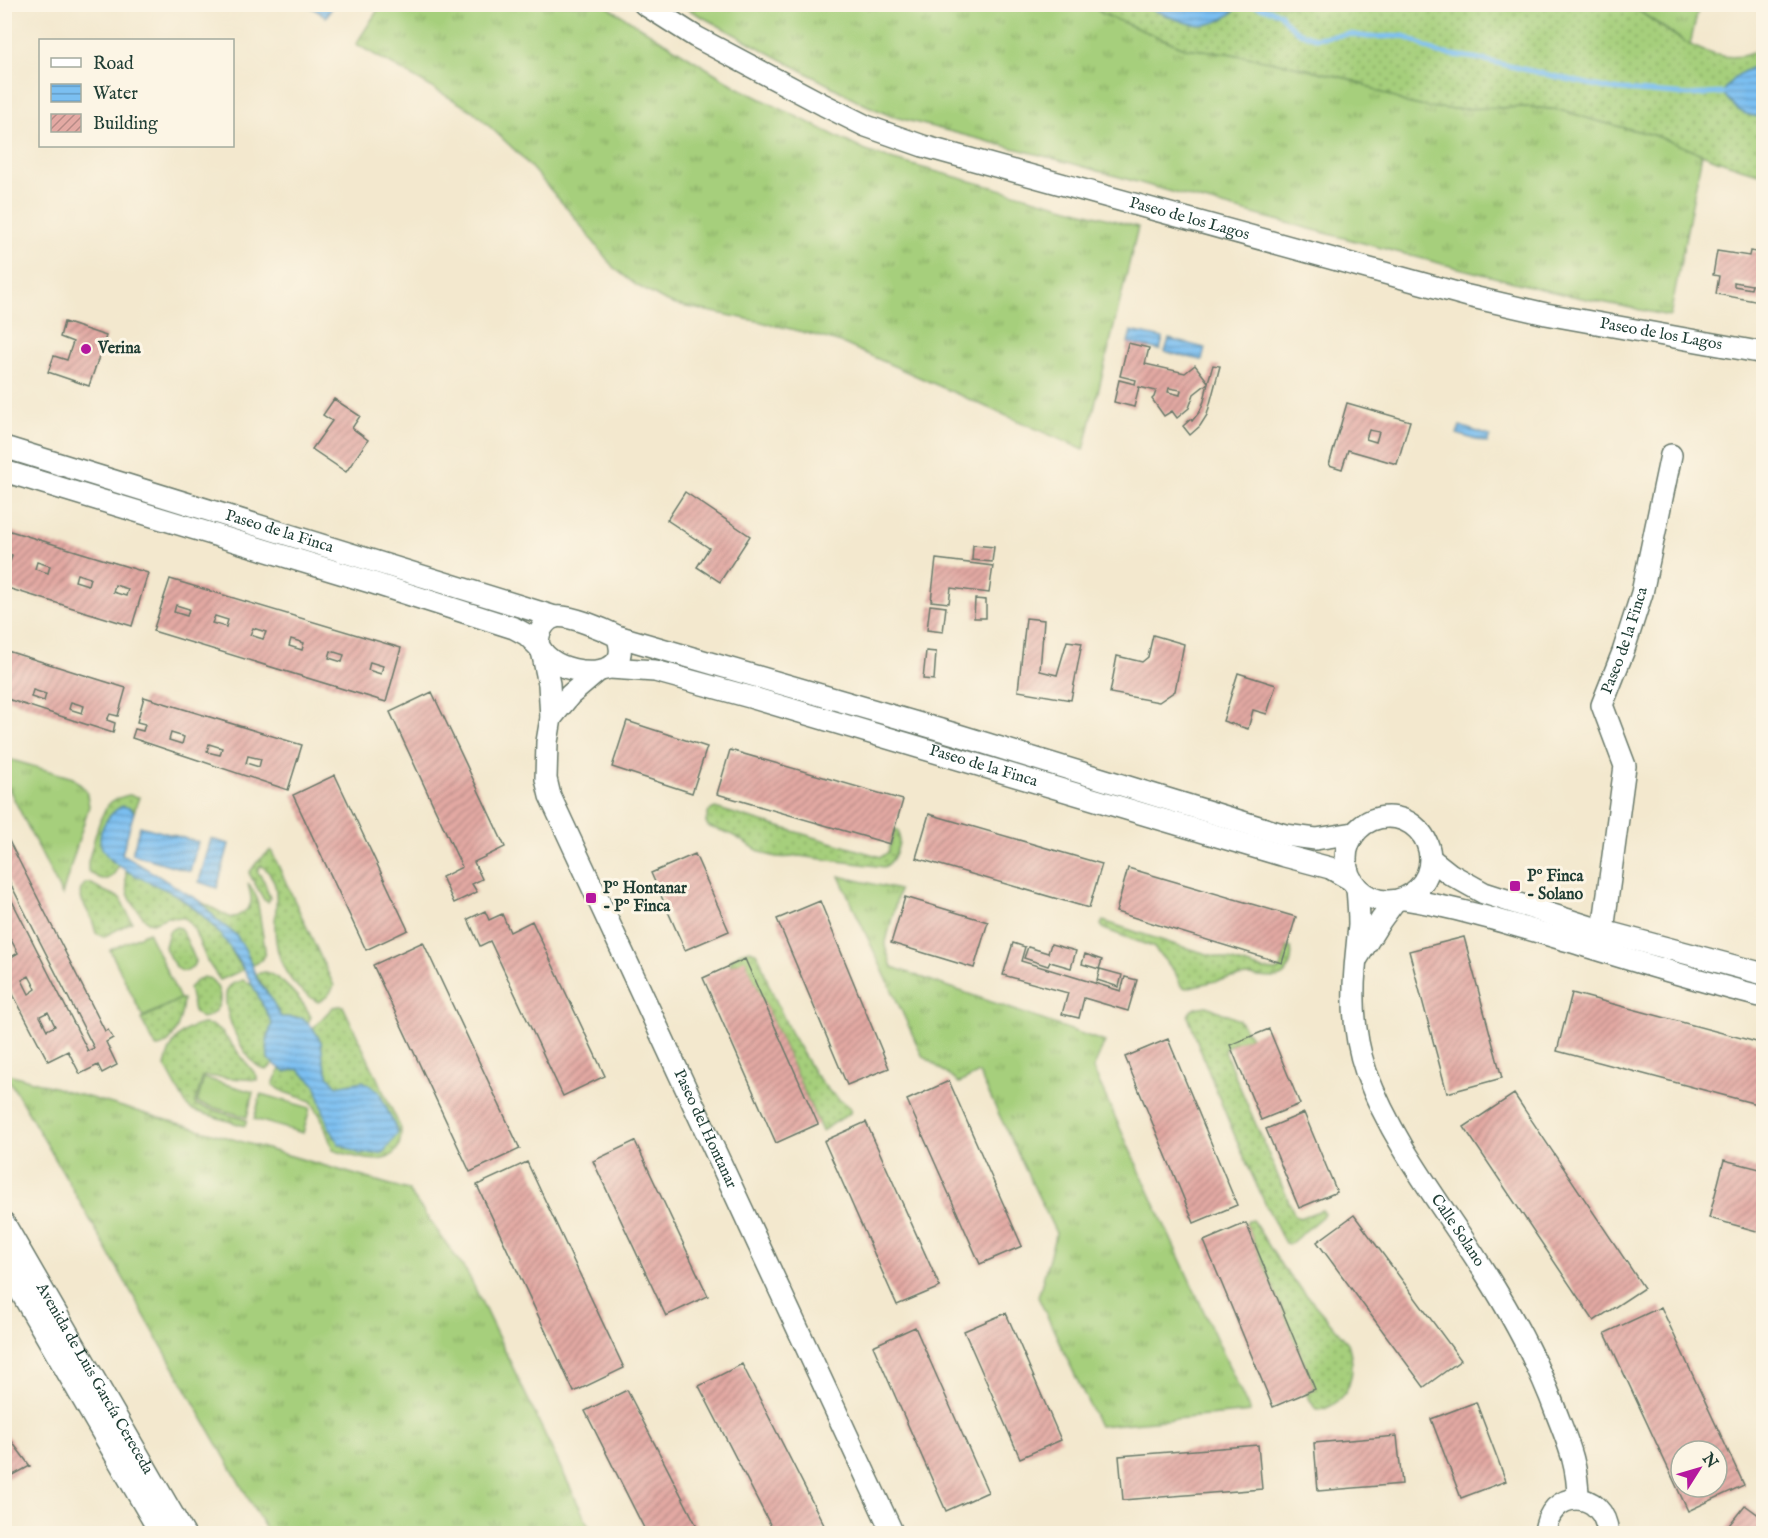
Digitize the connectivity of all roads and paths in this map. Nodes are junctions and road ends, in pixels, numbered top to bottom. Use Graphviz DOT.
graph roads {
  1 [pos="644,4"];
  2 [pos="1764,353"];
  3 [pos="4,447"];
  4 [pos="1671,455"];
  5 [pos="4,471"];
  6 [pos="555,617"];
  7 [pos="617,636"];
  8 [pos="541,649"];
  9 [pos="603,670"];
  10 [pos="551,718"];
  11 [pos="1354,833"];
  12 [pos="1431,860"];
  13 [pos="1354,884"];
  14 [pos="1399,900"];
  15 [pos="1603,931"];
  16 [pos="1356,960"];
  17 [pos="1764,974"];
  18 [pos="1764,997"];
  19 [pos="4,1223"];
  20 [pos="4,1263"];
  21 [pos="1578,1499"];
  22 [pos="161,1533"];
  23 [pos="184,1533"];
  24 [pos="893,1533"];
  25 [pos="1543,1533"];
  26 [pos="1608,1533"];
  1 -- 2 [label="street, Paseo de los Lagos"];
  3 -- 6 [label="street, Paseo de la Finca"];
  4 -- 15 [label="street, Paseo de la Finca"];
  5 -- 8 [label="street, Paseo de la Finca"];
  6 -- 7 [label="street"];
  6 -- 8 [label="street"];
  7 -- 9 [label="street"];
  7 -- 11 [label="street, Paseo de la Finca"];
  8 -- 9 [label="street"];
  8 -- 10 [label="street, Paseo del Hontanar"];
  9 -- 10 [label="street"];
  9 -- 13 [label="street, Paseo de la Finca"];
  10 -- 24 [label="street, Paseo del Hontanar"];
  11 -- 12 [label="street"];
  11 -- 13 [label="street"];
  12 -- 14 [label="street"];
  12 -- 15 [label="street"];
  13 -- 14 [label="street"];
  13 -- 16 [label="street, Calle Solano"];
  14 -- 16 [label="street, Calle Solano"];
  14 -- 18 [label="street"];
  15 -- 17 [label="street"];
  16 -- 21 [label="street, Calle Solano"];
  19 -- 23 [label="street, Avenida de Luis García Cereceda"];
  20 -- 22 [label="street, Avenida de Luis García Cereceda"];
  21 -- 25 [label="street"];
  21 -- 26 [label="street"];
}
